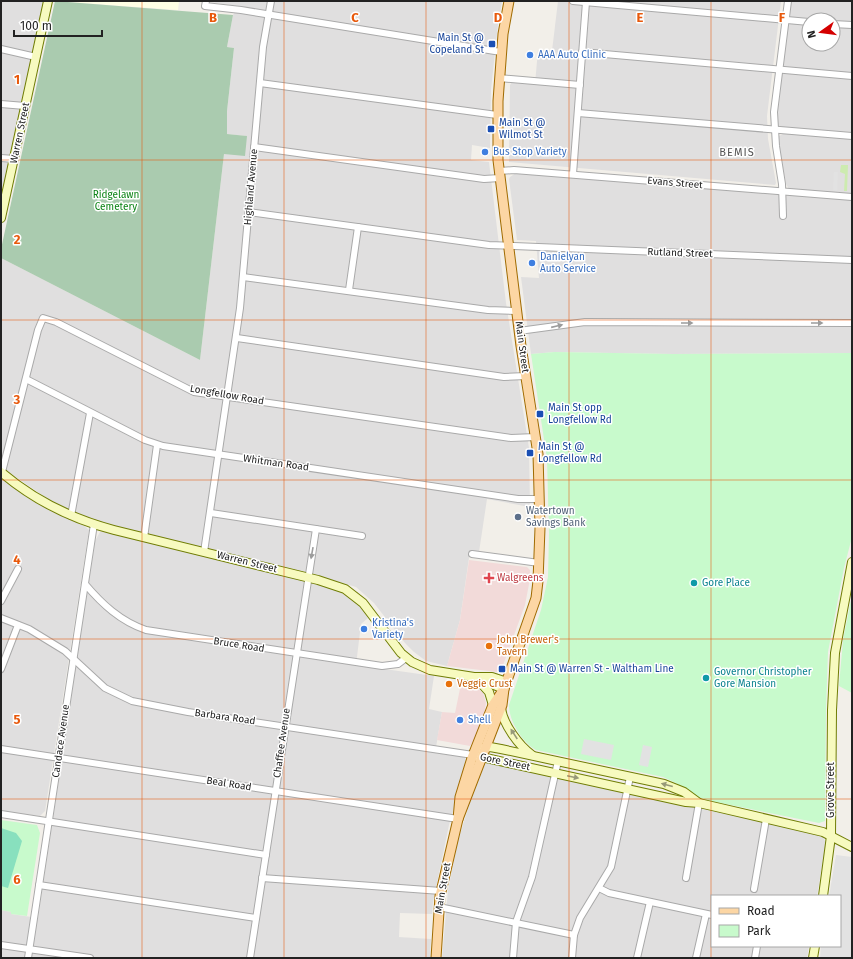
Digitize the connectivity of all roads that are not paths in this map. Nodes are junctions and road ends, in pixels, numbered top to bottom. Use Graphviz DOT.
graph roads {
  1 [pos="48,1"];
  2 [pos="271,1"];
  3 [pos="509,1"];
  4 [pos="573,1"];
  5 [pos="788,1"];
  6 [pos="586,2"];
  7 [pos="205,4"];
  8 [pos="268,15"];
  9 [pos="785,19"];
  10 [pos="801,21"];
  11 [pos="841,24"];
  12 [pos="852,25"];
  13 [pos="1,49"];
  14 [pos="501,52"];
  15 [pos="582,52"];
  16 [pos="36,57"];
  17 [pos="778,70"];
  18 [pos="852,76"];
  19 [pos="499,78"];
  20 [pos="260,83"];
  21 [pos="580,85"];
  22 [pos="1,104"];
  23 [pos="25,106"];
  24 [pos="578,113"];
  25 [pos="497,115"];
  26 [pos="774,130"];
  27 [pos="852,136"];
  28 [pos="254,148"];
  29 [pos="1,158"];
  30 [pos="14,159"];
  31 [pos="573,174"];
  32 [pos="499,175"];
  33 [pos="783,192"];
  34 [pos="852,197"];
  35 [pos="249,212"];
  36 [pos="783,216"];
  37 [pos="1,218"];
  38 [pos="358,227"];
  39 [pos="508,245"];
  40 [pos="852,260"];
  41 [pos="243,277"];
  42 [pos="349,290"];
  43 [pos="516,311"];
  44 [pos="852,323"];
  45 [pos="519,331"];
  46 [pos="237,338"];
  47 [pos="526,376"];
  48 [pos="26,379"];
  49 [pos="228,397"];
  50 [pos="90,413"];
  51 [pos="536,437"];
  52 [pos="158,445"];
  53 [pos="220,455"];
  54 [pos="1,472"];
  55 [pos="540,499"];
  56 [pos="211,513"];
  57 [pos="71,516"];
  58 [pos="94,524"];
  59 [pos="316,529"];
  60 [pos="362,536"];
  61 [pos="144,538"];
  62 [pos="204,552"];
  63 [pos="472,554"];
  64 [pos="852,562"];
  65 [pos="539,563"];
  66 [pos="18,569"];
  67 [pos="308,577"];
  68 [pos="85,584"];
  69 [pos="1,601"];
  70 [pos="1,618"];
  71 [pos="18,624"];
  72 [pos="296,653"];
  73 [pos="73,658"];
  74 [pos="406,658"];
  75 [pos="1,669"];
  76 [pos="474,677"];
  77 [pos="505,685"];
  78 [pos="497,706"];
  79 [pos="285,726"];
  80 [pos="484,747"];
  81 [pos="1,749"];
  82 [pos="477,756"];
  83 [pos="532,756"];
  84 [pos="58,758"];
  85 [pos="558,761"];
  86 [pos="556,773"];
  87 [pos="630,777"];
  88 [pos="628,789"];
  89 [pos="275,791"];
  90 [pos="699,803"];
  91 [pos="1,814"];
  92 [pos="458,819"];
  93 [pos="766,819"];
  94 [pos="48,822"];
  95 [pos="831,836"];
  96 [pos="852,847"];
  97 [pos="266,855"];
  98 [pos="262,878"];
  99 [pos="686,878"];
  100 [pos="39,885"];
  101 [pos="599,888"];
  102 [pos="754,889"];
  103 [pos="441,891"];
  104 [pos="822,895"];
  105 [pos="650,902"];
  106 [pos="439,907"];
  107 [pos="709,914"];
  108 [pos="256,918"];
  109 [pos="516,922"];
  110 [pos="574,935"];
  111 [pos="1,945"];
  112 [pos="757,947"];
  113 [pos="815,947"];
  114 [pos="29,949"];
  115 [pos="28,958"];
  116 [pos="90,958"];
  117 [pos="250,958"];
  118 [pos="436,958"];
  119 [pos="513,958"];
  120 [pos="572,958"];
  121 [pos="637,958"];
  122 [pos="696,958"];
  123 [pos="755,958"];
  124 [pos="813,958"];
  1 -- 16 [label="street, Warren Street"];
  2 -- 8 [label="street, Highland Avenue"];
  3 -- 14 [label="main road, Main Street"];
  4 -- 6 [label="street"];
  5 -- 9 [label="street"];
  6 -- 9 [label="street"];
  6 -- 15 [label="street"];
  7 -- 8 [label="street"];
  8 -- 14 [label="street"];
  8 -- 20 [label="street, Highland Avenue"];
  9 -- 10 [label="street"];
  9 -- 17 [label="street"];
  11 -- 12 [label="street"];
  13 -- 16 [label="street"];
  14 -- 19 [label="main road, Main Street"];
  15 -- 17 [label="street"];
  15 -- 21 [label="street"];
  16 -- 23 [label="street, Warren Street"];
  17 -- 18 [label="street"];
  17 -- 26 [label="street"];
  19 -- 21 [label="street"];
  19 -- 25 [label="main road, Main Street"];
  20 -- 25 [label="street"];
  20 -- 28 [label="street, Highland Avenue"];
  21 -- 24 [label="street"];
  22 -- 23 [label="street"];
  23 -- 30 [label="street, Warren Street"];
  24 -- 26 [label="street"];
  24 -- 31 [label="street"];
  25 -- 32 [label="main road, Main Street"];
  26 -- 27 [label="street"];
  26 -- 33 [label="street"];
  28 -- 32 [label="street, Evans Street"];
  28 -- 35 [label="street, Highland Avenue"];
  29 -- 30 [label="street"];
  30 -- 37 [label="street, Warren Street"];
  31 -- 32 [label="street, Evans Street"];
  31 -- 33 [label="street, Evans Street"];
  32 -- 39 [label="main road, Main Street"];
  33 -- 34 [label="street, Evans Street"];
  33 -- 36 [label="street"];
  35 -- 38 [label="street, Rutland Street"];
  35 -- 41 [label="street, Highland Avenue"];
  38 -- 39 [label="street, Rutland Street"];
  38 -- 42 [label="street"];
  39 -- 40 [label="street, Rutland Street"];
  39 -- 43 [label="main road, Main Street"];
  41 -- 42 [label="street"];
  41 -- 46 [label="street, Highland Avenue"];
  42 -- 43 [label="street"];
  43 -- 45 [label="main road, Main Street"];
  45 -- 44 [label="street, one-way"];
  45 -- 47 [label="main road, Main Street"];
  46 -- 47 [label="street"];
  46 -- 49 [label="street, Highland Avenue"];
  47 -- 51 [label="main road, Main Street"];
  48 -- 49 [label="street, Longfellow Road"];
  48 -- 50 [label="street, Whitman Road"];
  48 -- 54 [label="street, Longfellow Road"];
  49 -- 51 [label="street, Longfellow Road"];
  49 -- 53 [label="street, Highland Avenue"];
  50 -- 52 [label="street, Whitman Road"];
  50 -- 57 [label="street"];
  51 -- 55 [label="main road, Main Street"];
  52 -- 53 [label="street, Whitman Road"];
  52 -- 61 [label="street"];
  53 -- 55 [label="street, Whitman Road"];
  53 -- 56 [label="street, Highland Avenue"];
  54 -- 57 [label="street, Warren Street"];
  55 -- 65 [label="main road, Main Street"];
  56 -- 59 [label="street"];
  56 -- 62 [label="street, Highland Avenue"];
  57 -- 58 [label="street, Warren Street"];
  58 -- 61 [label="street, Warren Street"];
  58 -- 68 [label="street, Candace Avenue"];
  59 -- 60 [label="street"];
  59 -- 67 [label="street, Chaffee Avenue, one-way"];
  61 -- 62 [label="street, Warren Street"];
  62 -- 67 [label="street, Warren Street"];
  63 -- 65 [label="street"];
  64 -- 95 [label="street, Grove Street"];
  65 -- 77 [label="main road, Main Street"];
  66 -- 69 [label="street"];
  67 -- 72 [label="street, Chaffee Avenue"];
  67 -- 74 [label="street, Warren Street"];
  68 -- 72 [label="street, Bruce Road"];
  68 -- 73 [label="street, Candace Avenue"];
  70 -- 71 [label="street, Barbara Road"];
  71 -- 73 [label="street, Barbara Road"];
  71 -- 75 [label="street"];
  72 -- 74 [label="street, Bruce Road"];
  72 -- 79 [label="street, Chaffee Avenue"];
  73 -- 79 [label="street, Barbara Road"];
  73 -- 84 [label="street, Candace Avenue"];
  74 -- 76 [label="street, Warren Street"];
  76 -- 77 [label="street, Warren Street"];
  76 -- 78 [label="street"];
  77 -- 78 [label="main road, Main Street"];
  78 -- 80 [label="main road, Main Street"];
  78 -- 82 [label="main road, Main Street"];
  83 -- 78 [label="street, one-way"];
  79 -- 82 [label="street, Barbara Road"];
  79 -- 89 [label="street, Chaffee Avenue"];
  80 -- 82 [label="main road, Main Street"];
  80 -- 83 [label="street, Gore Street"];
  81 -- 84 [label="street, Beal Road"];
  82 -- 86 [label="street, Gore Street"];
  82 -- 92 [label="main road, Main Street"];
  83 -- 85 [label="street, Gore Street"];
  84 -- 89 [label="street, Beal Road"];
  84 -- 94 [label="street, Candace Avenue"];
  85 -- 86 [label="street"];
  85 -- 87 [label="street, Gore Street"];
  86 -- 88 [label="street, Gore Street, one-way"];
  86 -- 109 [label="street"];
  87 -- 88 [label="street"];
  90 -- 87 [label="street, Gore Street, one-way"];
  88 -- 90 [label="street, Gore Street"];
  88 -- 101 [label="street"];
  89 -- 92 [label="street, Beal Road"];
  89 -- 97 [label="street, Chaffee Avenue"];
  90 -- 93 [label="street, Gore Street"];
  90 -- 99 [label="street"];
  91 -- 94 [label="street"];
  92 -- 103 [label="main road, Main Street"];
  93 -- 95 [label="street, Gore Street"];
  93 -- 102 [label="street"];
  94 -- 97 [label="street"];
  94 -- 100 [label="street, Candace Avenue"];
  95 -- 96 [label="street, Gore Street"];
  95 -- 104 [label="street, Grove Street"];
  97 -- 98 [label="street, Chaffee Avenue"];
  98 -- 103 [label="street"];
  98 -- 108 [label="street, Chaffee Avenue"];
  100 -- 108 [label="street"];
  100 -- 114 [label="street, Candace Avenue"];
  101 -- 105 [label="street"];
  101 -- 110 [label="street"];
  103 -- 106 [label="main road, Main Street"];
  105 -- 107 [label="street"];
  105 -- 121 [label="street"];
  106 -- 109 [label="street"];
  106 -- 118 [label="main road, Main Street"];
  107 -- 122 [label="street"];
  108 -- 117 [label="street, Chaffee Avenue"];
  109 -- 110 [label="street"];
  109 -- 119 [label="street"];
  110 -- 120 [label="street"];
  111 -- 114 [label="street"];
  112 -- 123 [label="street"];
  113 -- 124 [label="street"];
  114 -- 115 [label="street, Candace Avenue"];
  114 -- 116 [label="street"];
}
